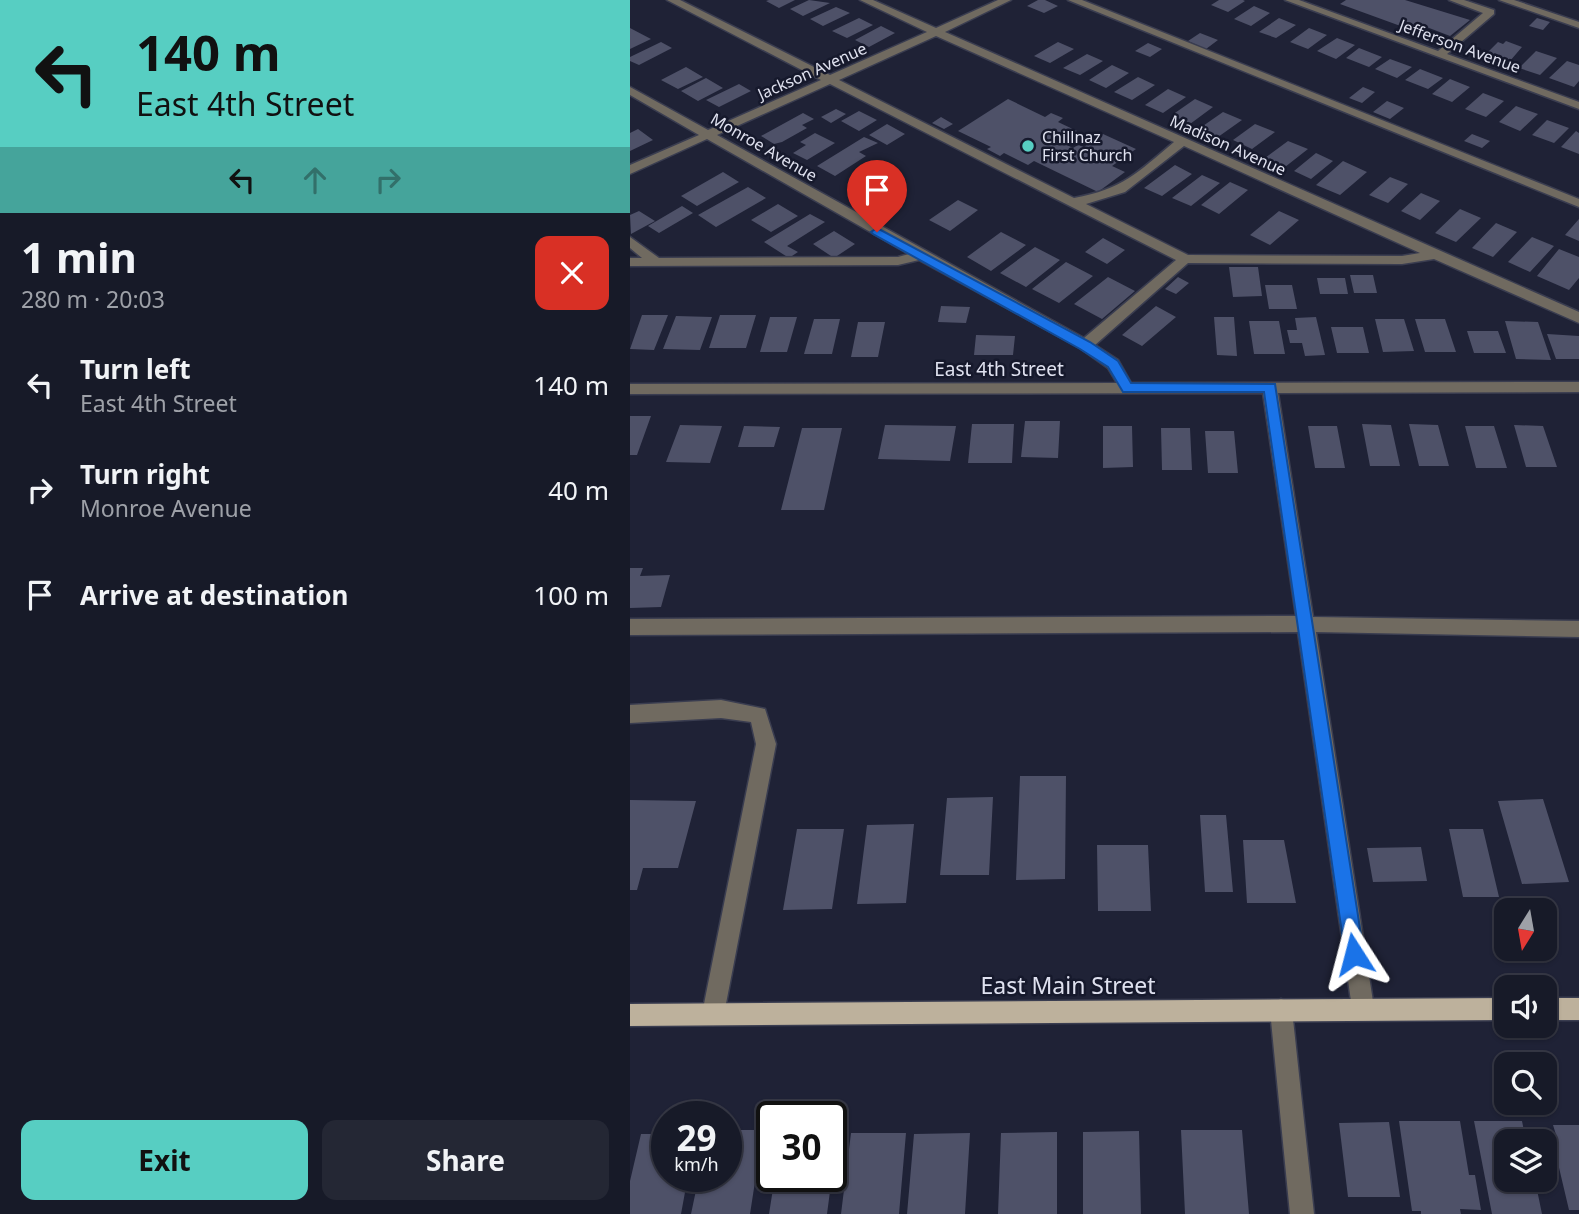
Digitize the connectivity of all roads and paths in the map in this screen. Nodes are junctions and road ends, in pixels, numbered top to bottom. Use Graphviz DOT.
graph roads {
  1 [pos="672,0"];
  2 [pos="865,0"];
  3 [pos="1006,0"];
  4 [pos="1073,0"];
  5 [pos="1290,0"];
  6 [pos="1454,0"];
  7 [pos="1504,0"];
  8 [pos="1579,25"];
  9 [pos="936,32"];
  10 [pos="1440,55"];
  11 [pos="831,80"];
  12 [pos="630,90"];
  13 [pos="1579,106"];
  14 [pos="708,134"];
  15 [pos="1182,142"];
  16 [pos="630,170"];
  17 [pos="1073,201"];
  18 [pos="1579,203"];
  19 [pos="630,241"];
  20 [pos="1436,254"];
  21 [pos="920,255"];
  22 [pos="1185,258"];
  23 [pos="630,262"];
  24 [pos="656,262"];
  25 [pos="1579,318"];
  26 [pos="1085,345"];
  27 [pos="1270,387"];
  28 [pos="1579,387"];
  29 [pos="1127,388"];
  30 [pos="630,389"];
  31 [pos="1305,624"];
  32 [pos="630,626"];
  33 [pos="1579,629"];
  34 [pos="630,714"];
  35 [pos="1363,1009"];
  36 [pos="1494,1009"];
  37 [pos="1557,1009"];
  38 [pos="1579,1009"];
  39 [pos="1281,1010"];
  40 [pos="713,1014"];
  41 [pos="630,1015"];
  42 [pos="1301,1214"];
  1 -- 11 [label="street"];
  2 -- 9 [label="street, Madison Avenue"];
  3 -- 9 [label="street, Jackson Avenue"];
  4 -- 18 [label="street"];
  5 -- 10 [label="street, Jefferson Avenue"];
  6 -- 10 [label="street"];
  7 -- 8 [label="street"];
  9 -- 11 [label="street, Jackson Avenue"];
  9 -- 15 [label="street, Madison Avenue"];
  10 -- 13 [label="street, Jefferson Avenue"];
  11 -- 14 [label="street, Jackson Avenue"];
  11 -- 17 [label="street"];
  12 -- 14 [label="street, Monroe Avenue"];
  14 -- 16 [label="street, Jackson Avenue"];
  14 -- 21 [label="street, Monroe Avenue"];
  15 -- 17 [label="street"];
  15 -- 20 [label="street, Madison Avenue"];
  17 -- 22 [label="street"];
  19 -- 24 [label="street"];
  20 -- 22 [label="street"];
  20 -- 25 [label="street, Madison Avenue"];
  21 -- 24 [label="street"];
  21 -- 26 [label="street, Monroe Avenue"];
  22 -- 26 [label="street"];
  23 -- 24 [label="street"];
  26 -- 29 [label="street, Monroe Avenue"];
  27 -- 28 [label="street, East 4th Street"];
  27 -- 29 [label="street, East 4th Street"];
  27 -- 31 [label="street"];
  29 -- 30 [label="street, East 4th Street"];
  31 -- 32 [label="street"];
  31 -- 33 [label="street"];
  31 -- 35 [label="street"];
  34 -- 40 [label="street"];
  35 -- 36 [label="main road, East Main Street"];
  35 -- 39 [label="main road, East Main Street"];
  37 -- 38 [label="main road"];
  39 -- 40 [label="main road, East Main Street"];
  39 -- 42 [label="street"];
  40 -- 41 [label="main road, East Main Street"];
}
